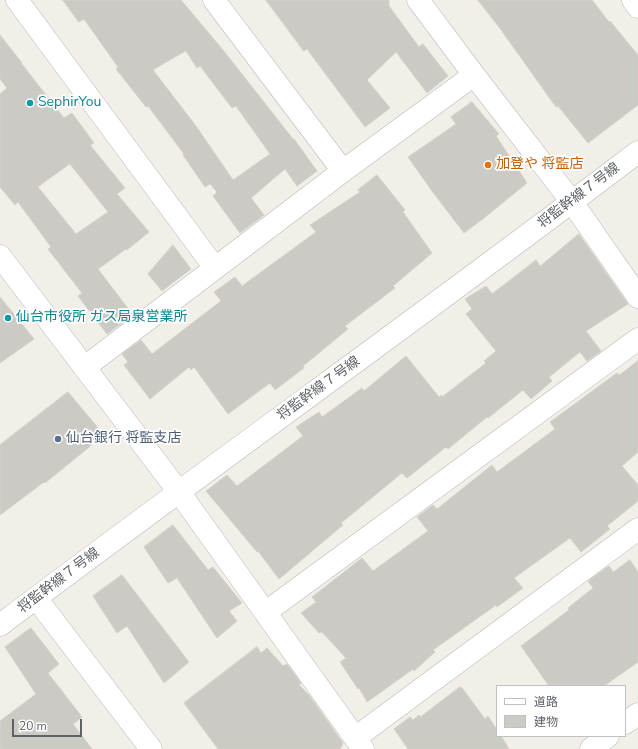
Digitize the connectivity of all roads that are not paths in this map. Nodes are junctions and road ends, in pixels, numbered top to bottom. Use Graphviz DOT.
graph roads {
  1 [pos="17,0"];
  2 [pos="214,0"];
  3 [pos="418,0"];
  4 [pos="633,0"];
  5 [pos="638,7"];
  6 [pos="474,75"];
  7 [pos="638,152"];
  8 [pos="343,171"];
  9 [pos="572,202"];
  10 [pos="0,256"];
  11 [pos="215,268"];
  12 [pos="638,297"];
  13 [pos="638,339"];
  14 [pos="85,367"];
  15 [pos="179,492"];
  16 [pos="638,529"];
  17 [pos="36,598"];
  18 [pos="266,612"];
  19 [pos="0,625"];
  20 [pos="638,714"];
  21 [pos="626,722"];
  22 [pos="607,737"];
  23 [pos="359,744"];
  24 [pos="151,749"];
  25 [pos="590,749"];
  1 -- 11 [label="street"];
  2 -- 8 [label="street"];
  3 -- 6 [label="street"];
  4 -- 5 [label="street"];
  6 -- 8 [label="street"];
  6 -- 9 [label="street"];
  7 -- 9 [label="street, 将監幹線７号線"];
  8 -- 11 [label="street"];
  9 -- 12 [label="street"];
  9 -- 15 [label="street, 将監幹線７号線"];
  10 -- 14 [label="street"];
  11 -- 14 [label="street"];
  13 -- 18 [label="street"];
  14 -- 15 [label="street"];
  15 -- 17 [label="street, 将監幹線７号線"];
  15 -- 18 [label="street"];
  16 -- 23 [label="street"];
  17 -- 19 [label="street, 将監幹線７号線"];
  17 -- 24 [label="street"];
  18 -- 23 [label="street"];
  20 -- 21 [label="street"];
  22 -- 25 [label="street"];
}
